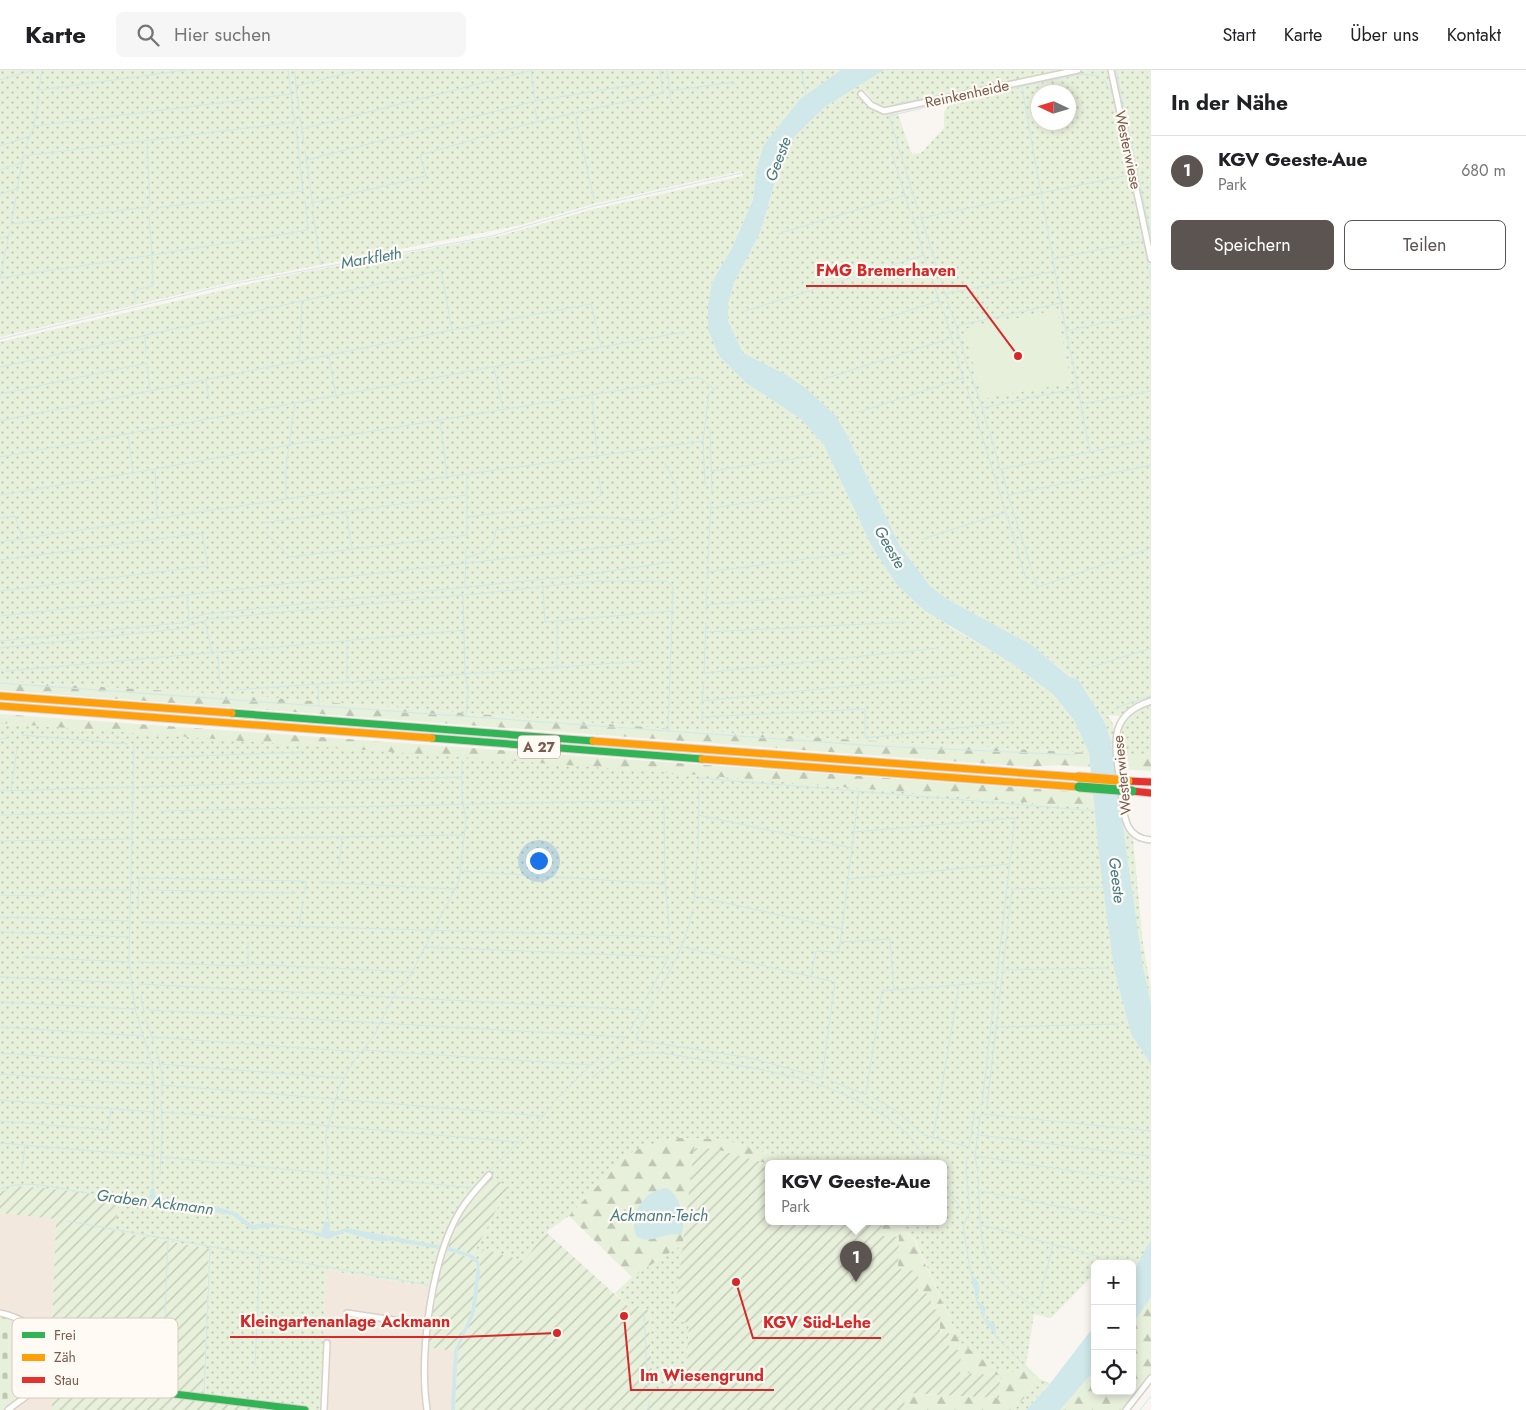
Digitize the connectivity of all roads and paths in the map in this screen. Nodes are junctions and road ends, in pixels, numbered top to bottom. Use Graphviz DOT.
graph roads {
  1 [pos="1078,70"];
  2 [pos="1111,70"];
  3 [pos="861,94"];
  4 [pos="1151,258"];
  5 [pos="0,696"];
  6 [pos="1151,701"];
  7 [pos="0,706"];
  8 [pos="1151,782"];
  9 [pos="1151,793"];
  10 [pos="1151,840"];
  11 [pos="489,1175"];
  12 [pos="0,1313"];
  13 [pos="348,1313"];
  14 [pos="14,1318"];
  15 [pos="427,1325"];
  16 [pos="327,1343"];
  17 [pos="1151,1378"];
  18 [pos="178,1394"];
  19 [pos="22,1398"];
  20 [pos="8,1410"];
  21 [pos="305,1410"];
  22 [pos="324,1410"];
  23 [pos="427,1410"];
  24 [pos="1126,1410"];
  1 -- 3 [label="street, Reinkenheide"];
  2 -- 4 [label="street, Westerwiese"];
  5 -- 8 [label="main road, A 27, bridge"];
  6 -- 10 [label="street, Westerwiese"];
  7 -- 9 [label="main road, A 27, bridge"];
  11 -- 15 [label="street"];
  12 -- 14 [label="street"];
  13 -- 15 [label="street"];
  15 -- 23 [label="street"];
  16 -- 22 [label="street"];
  17 -- 24 [label="street"];
  18 -- 21 [label="main road"];
  19 -- 20 [label="street"];
}
